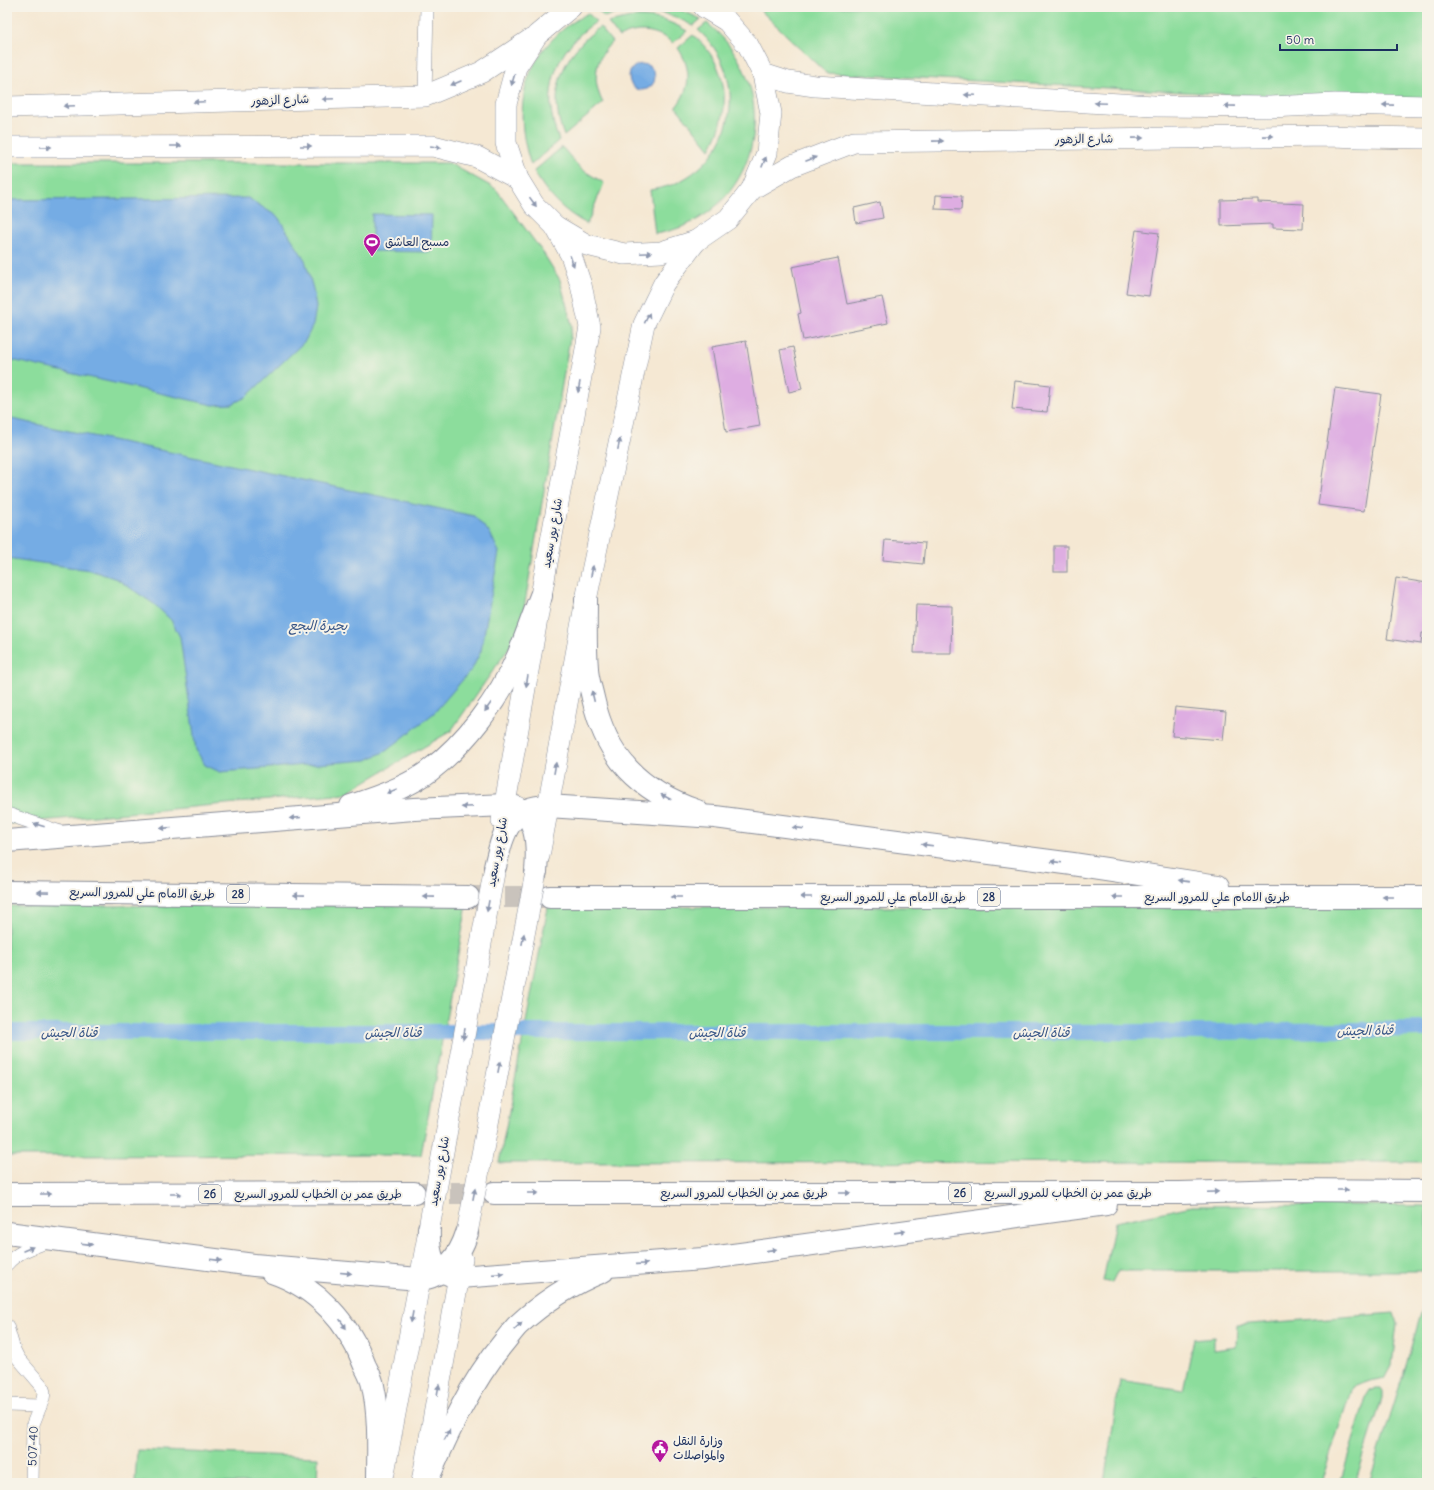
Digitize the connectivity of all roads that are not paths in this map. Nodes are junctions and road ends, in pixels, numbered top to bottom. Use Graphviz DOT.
graph roads {
  1 [pos="427,7"];
  2 [pos="571,7"];
  3 [pos="704,7"];
  4 [pos="724,14"];
  5 [pos="537,35"];
  6 [pos="763,74"];
  7 [pos="425,96"];
  8 [pos="1335,104"];
  9 [pos="1427,106"];
  10 [pos="7,107"];
  11 [pos="1333,136"];
  12 [pos="1427,138"];
  13 [pos="7,147"];
  14 [pos="518,179"];
  15 [pos="752,190"];
  16 [pos="555,226"];
  17 [pos="696,241"];
  18 [pos="541,596"];
  19 [pos="586,600"];
  20 [pos="7,814"];
  21 [pos="319,816"];
  22 [pos="524,816"];
  23 [pos="715,817"];
  24 [pos="71,836"];
  25 [pos="7,841"];
  26 [pos="495,867"];
  27 [pos="536,872"];
  28 [pos="7,892"];
  29 [pos="1427,896"];
  30 [pos="468,897"];
  31 [pos="550,897"];
  32 [pos="1292,897"];
  33 [pos="1427,1191"];
  34 [pos="494,1193"];
  35 [pos="1180,1193"];
  36 [pos="7,1194"];
  37 [pos="414,1194"];
  38 [pos="429,1228"];
  39 [pos="7,1233"];
  40 [pos="467,1233"];
  41 [pos="53,1239"];
  42 [pos="7,1264"];
  43 [pos="254,1265"];
  44 [pos="616,1266"];
  45 [pos="442,1268"];
  46 [pos="7,1326"];
  47 [pos="14,1350"];
  48 [pos="7,1361"];
  49 [pos="7,1405"];
  50 [pos="40,1406"];
  51 [pos="32,1483"];
  52 [pos="378,1483"];
  53 [pos="382,1483"];
  54 [pos="421,1483"];
  55 [pos="426,1483"];
  1 -- 7 [label="street"];
  2 -- 5 [label="main road"];
  3 -- 4 [label="main road"];
  4 -- 6 [label="main road"];
  5 -- 7 [label="main road, شارع الزهور, one-way"];
  5 -- 14 [label="main road, one-way"];
  8 -- 6 [label="main road, one-way"];
  15 -- 6 [label="main road, one-way"];
  7 -- 10 [label="main road, شارع الزهور, one-way"];
  9 -- 8 [label="main road, one-way"];
  8 -- 11 [label="main road"];
  11 -- 12 [label="main road, شارع الزهور"];
  15 -- 11 [label="main road, شارع الزهور, one-way"];
  13 -- 14 [label="main road, one-way"];
  14 -- 16 [label="main road, one-way"];
  15 -- 17 [label="main road"];
  16 -- 17 [label="main road, one-way"];
  16 -- 18 [label="main road, شارع بور سعيد, one-way"];
  19 -- 17 [label="main road, one-way"];
  18 -- 21 [label="highway, one-way"];
  18 -- 22 [label="main road, شارع بور سعيد, one-way"];
  22 -- 19 [label="main road, one-way"];
  23 -- 19 [label="highway, one-way"];
  24 -- 20 [label="street, one-way"];
  22 -- 21 [label="highway, one-way"];
  21 -- 24 [label="highway, one-way"];
  22 -- 23 [label="highway"];
  22 -- 26 [label="highway"];
  22 -- 27 [label="highway"];
  32 -- 23 [label="highway, one-way"];
  24 -- 25 [label="highway"];
  26 -- 38 [label="main road, شارع بور سعيد, one-way, bridge"];
  40 -- 27 [label="main road, one-way, bridge"];
  30 -- 28 [label="highway, طريق الامام علي للمرور السريع / 28, one-way"];
  29 -- 32 [label="highway, طريق الامام علي للمرور السريع / 28, one-way"];
  32 -- 31 [label="highway, طريق الامام علي للمرور السريع / 28, one-way"];
  35 -- 33 [label="highway, طريق عمر بن الخطاب للمرور السريع / 26, one-way"];
  34 -- 35 [label="highway, طريق عمر بن الخطاب للمرور السريع / 26, one-way"];
  44 -- 35 [label="highway, one-way"];
  36 -- 37 [label="highway, طريق عمر بن الخطاب للمرور السريع / 26, one-way"];
  38 -- 45 [label="highway"];
  39 -- 41 [label="highway"];
  40 -- 45 [label="highway"];
  42 -- 41 [label="street, one-way"];
  41 -- 43 [label="highway, one-way"];
  43 -- 45 [label="highway, one-way"];
  43 -- 52 [label="highway, one-way"];
  45 -- 44 [label="highway, one-way"];
  55 -- 44 [label="highway, one-way"];
  45 -- 53 [label="main road, one-way"];
  54 -- 45 [label="main road, one-way"];
  46 -- 47 [label="street, 507-40"];
  47 -- 48 [label="street"];
  47 -- 50 [label="street, 507-40"];
  49 -- 50 [label="street"];
  50 -- 51 [label="street, 507-40"];
}
